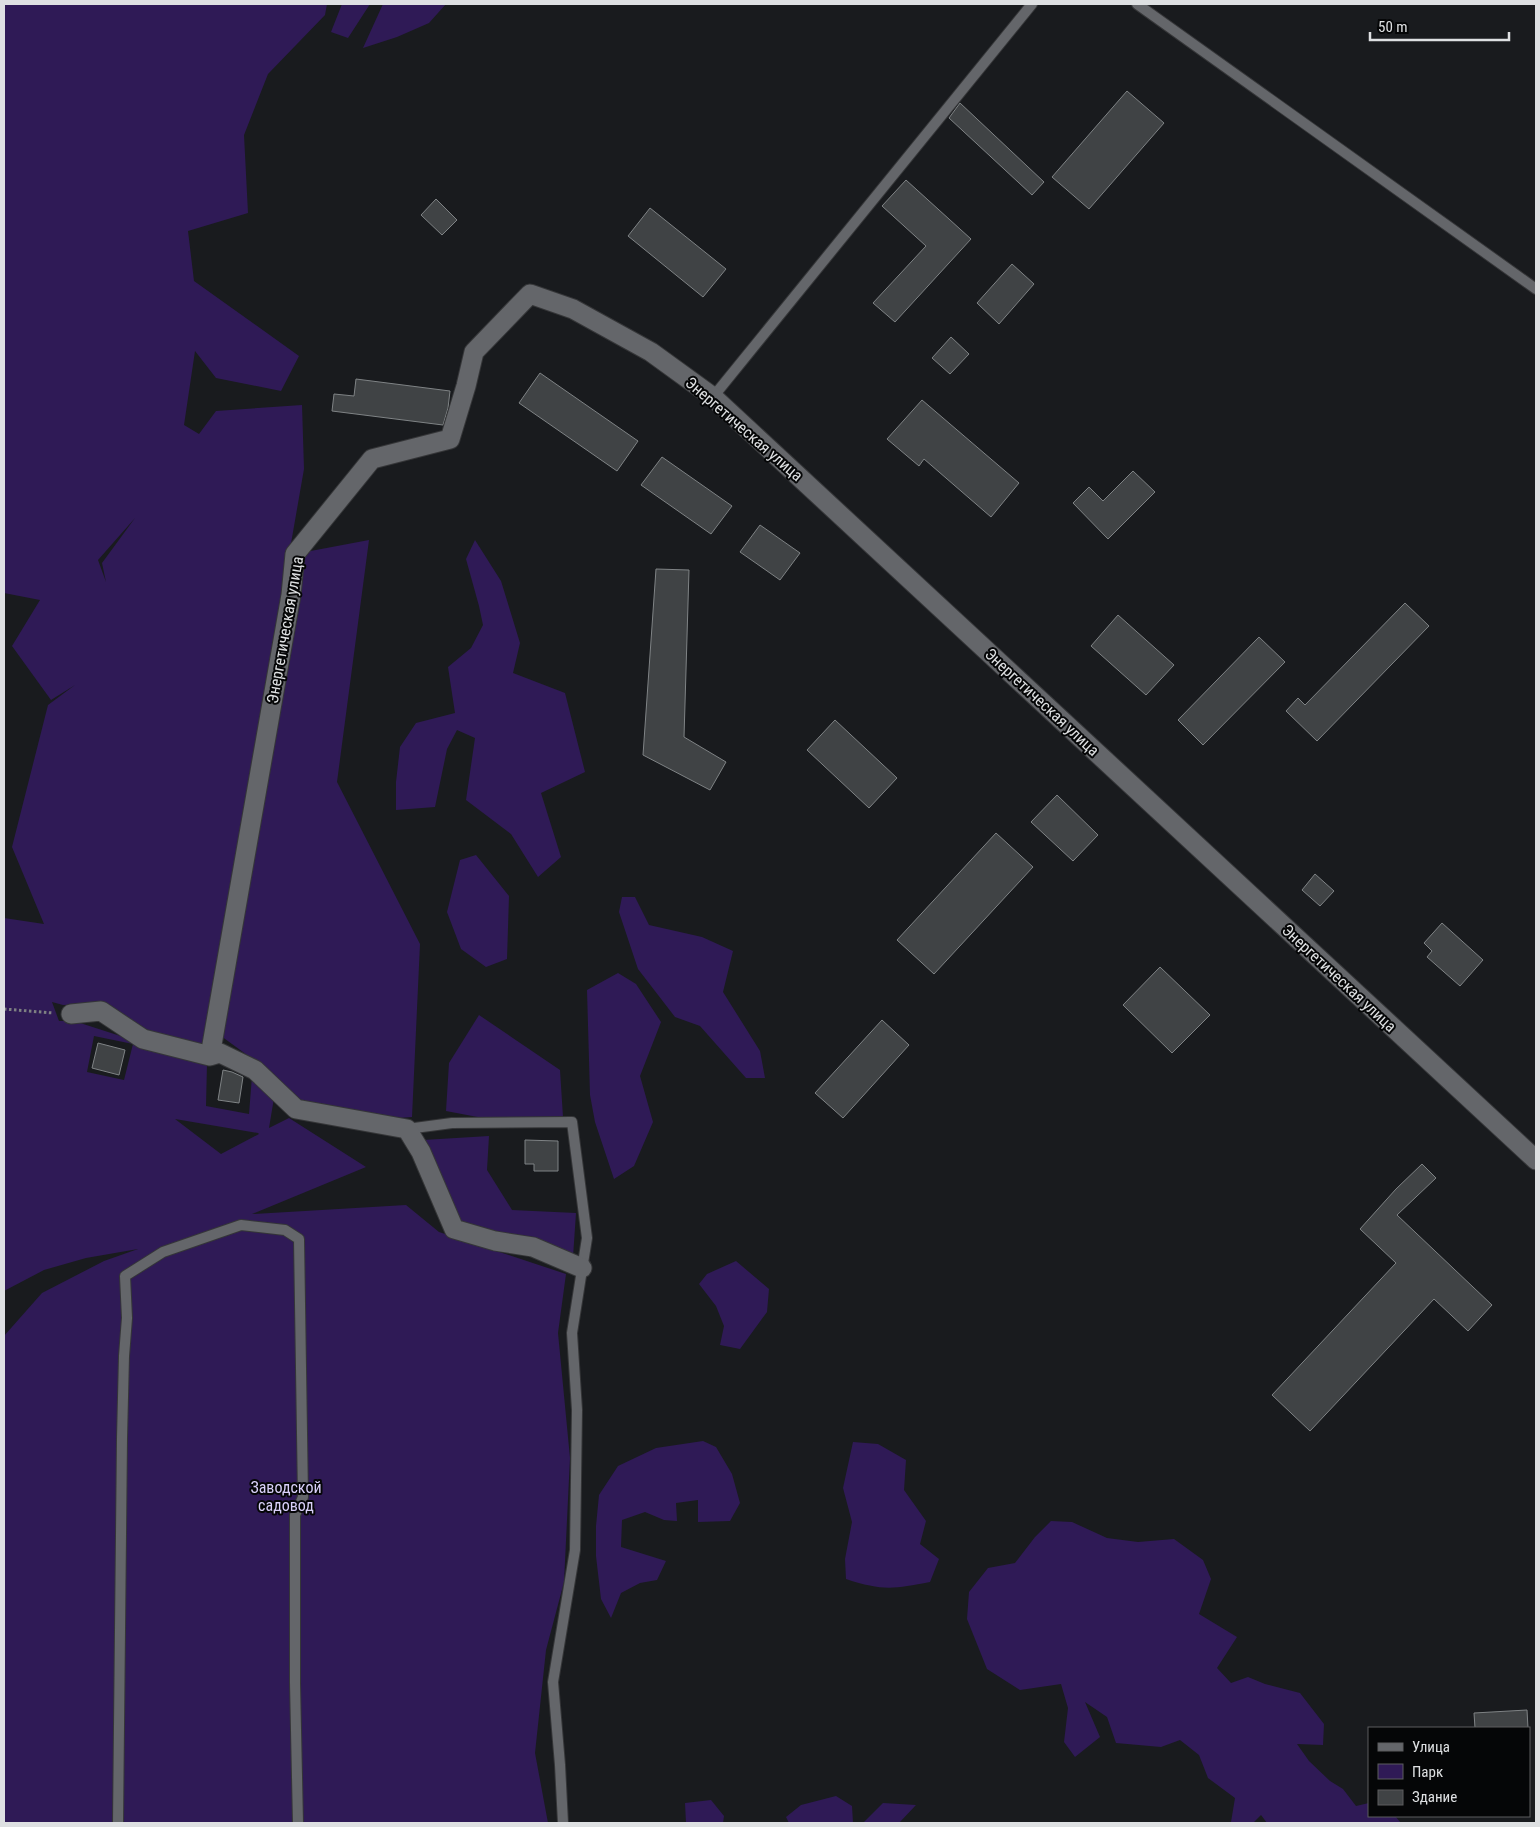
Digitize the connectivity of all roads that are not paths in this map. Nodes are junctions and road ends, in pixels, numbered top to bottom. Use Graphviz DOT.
graph roads {
  1 [pos="1032,4"];
  2 [pos="1137,4"];
  3 [pos="1536,289"];
  4 [pos="712,397"];
  5 [pos="71,1014"];
  6 [pos="210,1056"];
  7 [pos="407,1128"];
  8 [pos="1536,1160"];
  9 [pos="582,1268"];
  10 [pos="118,1823"];
  11 [pos="298,1823"];
  12 [pos="563,1823"];
  1 -- 4 [label="lane"];
  2 -- 3 [label="lane"];
  4 -- 6 [label="street, Энергетическая улица"];
  4 -- 8 [label="street, Энергетическая улица"];
  5 -- 6 [label="street"];
  6 -- 7 [label="street"];
  7 -- 9 [label="street"];
  7 -- 9 [label="lane"];
  9 -- 12 [label="lane"];
  10 -- 11 [label="lane"];
}
